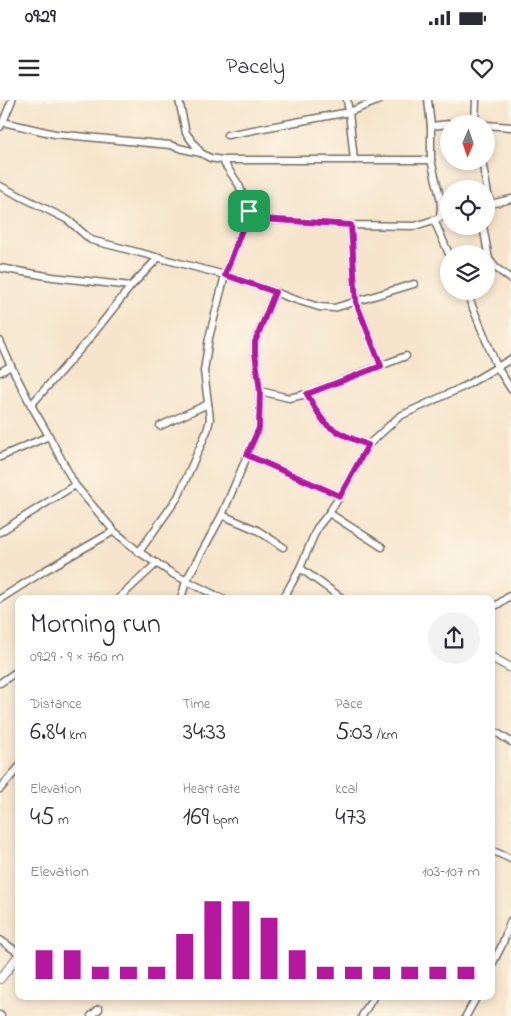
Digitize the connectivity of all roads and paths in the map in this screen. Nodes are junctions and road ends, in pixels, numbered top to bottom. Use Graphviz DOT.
graph roads {
  1 [pos="12,100"];
  2 [pos="179,100"];
  3 [pos="347,100"];
  4 [pos="380,100"];
  5 [pos="428,100"];
  6 [pos="476,100"];
  7 [pos="349,112"];
  8 [pos="475,115"];
  9 [pos="2,124"];
  10 [pos="440,125"];
  11 [pos="431,126"];
  12 [pos="495,126"];
  13 [pos="511,127"];
  14 [pos="227,135"];
  15 [pos="201,153"];
  16 [pos="222,160"];
  17 [pos="354,160"];
  18 [pos="432,160"];
  19 [pos="0,186"];
  20 [pos="511,199"];
  21 [pos="495,203"];
  22 [pos="249,211"];
  23 [pos="440,218"];
  24 [pos="437,219"];
  25 [pos="351,225"];
  26 [pos="485,235"];
  27 [pos="446,245"];
  28 [pos="159,257"];
  29 [pos="0,268"];
  30 [pos="225,275"];
  31 [pos="511,279"];
  32 [pos="414,284"];
  33 [pos="131,286"];
  34 [pos="275,292"];
  35 [pos="470,300"];
  36 [pos="356,302"];
  37 [pos="0,341"];
  38 [pos="406,356"];
  39 [pos="511,359"];
  40 [pos="11,366"];
  41 [pos="381,366"];
  42 [pos="497,367"];
  43 [pos="0,372"];
  44 [pos="511,389"];
  45 [pos="260,392"];
  46 [pos="307,394"];
  47 [pos="208,404"];
  48 [pos="31,405"];
  49 [pos="160,426"];
  50 [pos="50,436"];
  51 [pos="368,445"];
  52 [pos="247,455"];
  53 [pos="0,458"];
  54 [pos="75,486"];
  55 [pos="340,496"];
  56 [pos="329,513"];
  57 [pos="222,515"];
  58 [pos="114,531"];
  59 [pos="0,532"];
  60 [pos="283,547"];
  61 [pos="382,548"];
  62 [pos="139,552"];
  63 [pos="157,563"];
  64 [pos="300,568"];
  65 [pos="186,581"];
  66 [pos="122,595"];
  67 [pos="181,595"];
  68 [pos="215,595"];
  69 [pos="285,595"];
  70 [pos="337,595"];
  71 [pos="511,595"];
  72 [pos="0,599"];
  73 [pos="495,605"];
  74 [pos="495,658"];
  75 [pos="511,668"];
  76 [pos="15,673"];
  77 [pos="0,683"];
  78 [pos="495,732"];
  79 [pos="511,742"];
  80 [pos="15,772"];
  81 [pos="0,789"];
  82 [pos="495,852"];
  83 [pos="511,859"];
  84 [pos="511,920"];
  85 [pos="0,940"];
  86 [pos="15,951"];
  87 [pos="15,959"];
  88 [pos="495,959"];
  89 [pos="0,979"];
  90 [pos="372,1000"];
  91 [pos="475,1000"];
  92 [pos="99,1009"];
  93 [pos="91,1016"];
  94 [pos="362,1016"];
  95 [pos="466,1016"];
  1 -- 9 [label="street"];
  2 -- 15 [label="street"];
  3 -- 7 [label="street"];
  4 -- 7 [label="street"];
  5 -- 11 [label="street"];
  6 -- 8 [label="street"];
  7 -- 14 [label="street"];
  7 -- 17 [label="street"];
  9 -- 15 [label="street"];
  10 -- 11 [label="street"];
  11 -- 18 [label="street"];
  12 -- 13 [label="street"];
  15 -- 16 [label="street"];
  16 -- 17 [label="street"];
  16 -- 22 [label="street"];
  17 -- 18 [label="street"];
  18 -- 24 [label="street"];
  19 -- 28 [label="street"];
  20 -- 21 [label="street"];
  22 -- 25 [label="street"];
  22 -- 30 [label="street"];
  23 -- 24 [label="street"];
  24 -- 25 [label="street"];
  24 -- 27 [label="street"];
  25 -- 36 [label="street"];
  26 -- 31 [label="street"];
  28 -- 30 [label="street"];
  28 -- 33 [label="street"];
  29 -- 33 [label="street"];
  30 -- 34 [label="street"];
  30 -- 47 [label="street"];
  32 -- 36 [label="street"];
  33 -- 48 [label="street"];
  34 -- 36 [label="street"];
  34 -- 45 [label="street"];
  35 -- 42 [label="street"];
  36 -- 41 [label="street"];
  37 -- 40 [label="street"];
  38 -- 41 [label="street"];
  39 -- 42 [label="street"];
  40 -- 43 [label="street"];
  40 -- 48 [label="street"];
  41 -- 46 [label="street"];
  42 -- 44 [label="street"];
  42 -- 51 [label="street"];
  45 -- 46 [label="street"];
  45 -- 52 [label="street"];
  46 -- 51 [label="street"];
  47 -- 49 [label="street"];
  47 -- 62 [label="street"];
  48 -- 50 [label="street"];
  50 -- 53 [label="street"];
  50 -- 54 [label="street"];
  51 -- 55 [label="street"];
  52 -- 55 [label="street"];
  52 -- 57 [label="street"];
  54 -- 58 [label="street"];
  54 -- 59 [label="street"];
  55 -- 56 [label="street"];
  56 -- 61 [label="street"];
  56 -- 64 [label="street"];
  57 -- 60 [label="street"];
  57 -- 65 [label="street"];
  58 -- 62 [label="street"];
  58 -- 72 [label="street"];
  62 -- 63 [label="street"];
  63 -- 65 [label="street"];
  63 -- 66 [label="street"];
  64 -- 69 [label="street"];
  64 -- 70 [label="street"];
  65 -- 67 [label="street"];
  65 -- 68 [label="street"];
  71 -- 73 [label="street"];
  74 -- 75 [label="street"];
  76 -- 77 [label="street"];
  78 -- 79 [label="street"];
  80 -- 81 [label="street"];
  82 -- 83 [label="street"];
  84 -- 88 [label="street"];
  85 -- 86 [label="street"];
  87 -- 89 [label="street"];
  90 -- 94 [label="street"];
  91 -- 95 [label="street"];
  92 -- 93 [label="street"];
}
